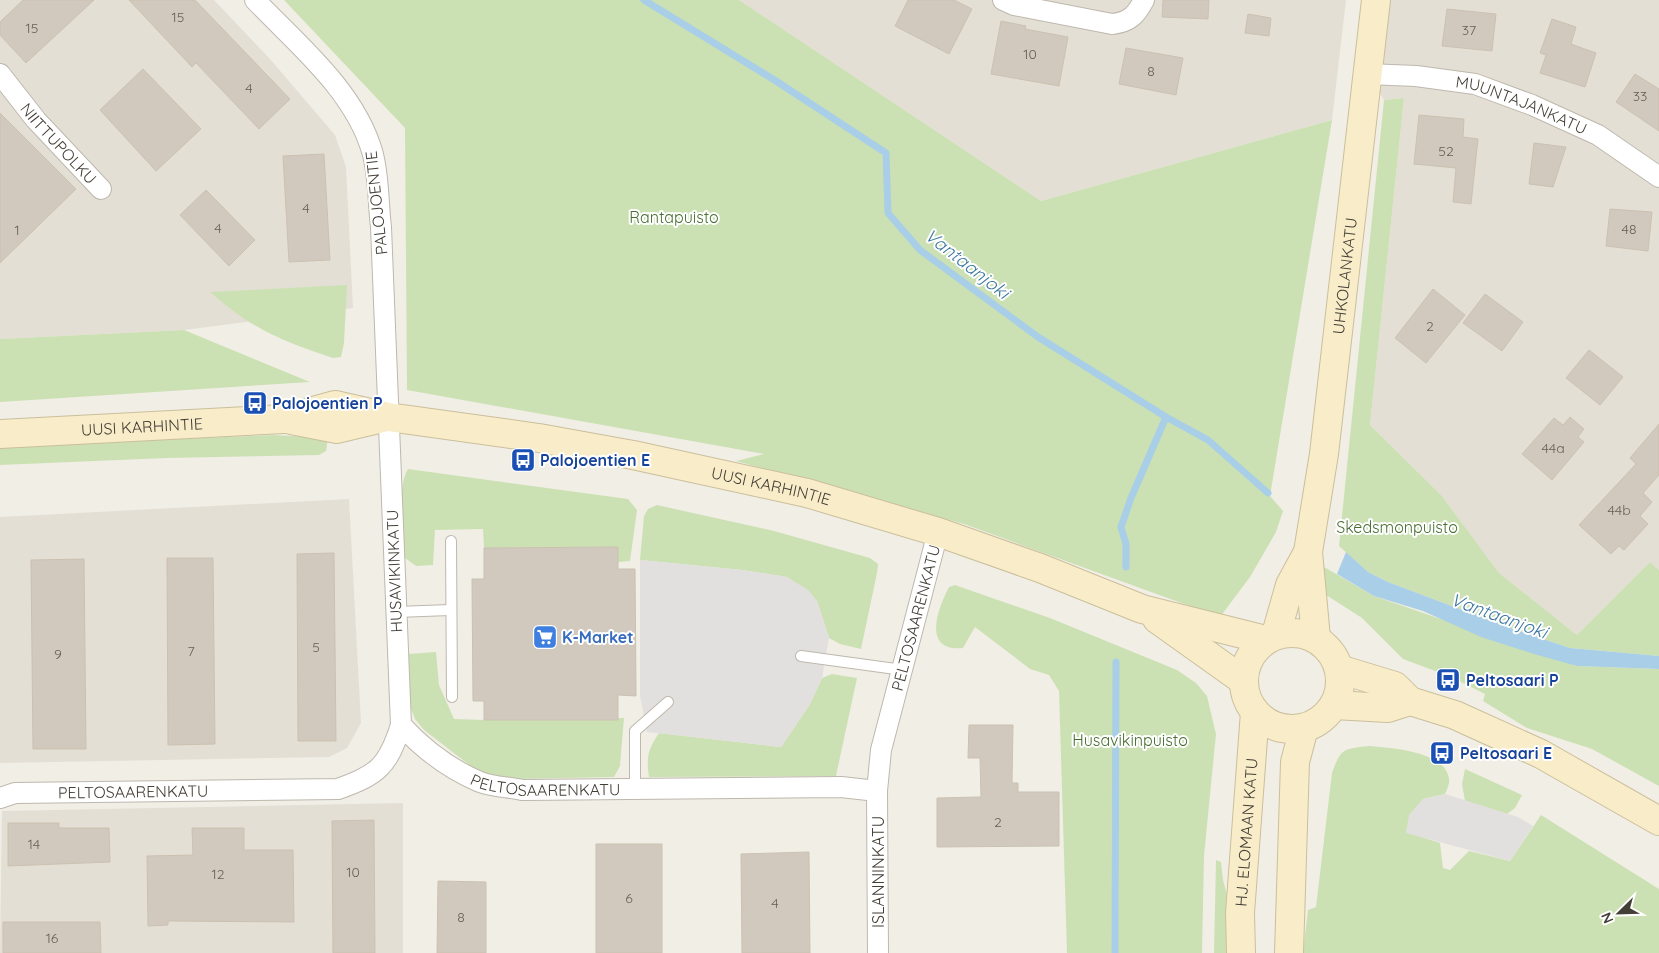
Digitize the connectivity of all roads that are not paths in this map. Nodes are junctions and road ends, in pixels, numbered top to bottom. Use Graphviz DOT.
graph roads {
  1 [pos="255,0"];
  2 [pos="1003,0"];
  3 [pos="1144,0"];
  4 [pos="1376,0"];
  5 [pos="0,74"];
  6 [pos="1368,74"];
  7 [pos="1659,177"];
  8 [pos="101,188"];
  9 [pos="388,417"];
  10 [pos="0,434"];
  11 [pos="938,532"];
  12 [pos="451,542"];
  13 [pos="1308,552"];
  14 [pos="1142,609"];
  15 [pos="450,610"];
  16 [pos="396,612"];
  17 [pos="1271,637"];
  18 [pos="1316,638"];
  19 [pos="801,656"];
  20 [pos="1339,669"];
  21 [pos="902,670"];
  22 [pos="1244,681"];
  23 [pos="452,697"];
  24 [pos="1410,701"];
  25 [pos="668,702"];
  26 [pos="1334,705"];
  27 [pos="1255,712"];
  28 [pos="401,725"];
  29 [pos="1304,728"];
  30 [pos="635,788"];
  31 [pos="877,791"];
  32 [pos="0,798"];
  33 [pos="1659,820"];
  34 [pos="878,953"];
  35 [pos="1241,953"];
  36 [pos="1289,953"];
  1 -- 9 [label="street, PALOJOENTIE"];
  2 -- 3 [label="street"];
  4 -- 6 [label="street, UHKOLANKATU"];
  5 -- 8 [label="street, NIITTUPOLKU"];
  6 -- 7 [label="street, MUUNTAJANKATU"];
  6 -- 13 [label="street, UHKOLANKATU"];
  9 -- 10 [label="street, UUSI KARHINTIE"];
  9 -- 11 [label="street, UUSI KARHINTIE"];
  9 -- 16 [label="street, HUSAVIKINKATU"];
  11 -- 14 [label="street, UUSI KARHINTIE"];
  11 -- 21 [label="street, PELTOSAARENKATU"];
  12 -- 15 [label="lane"];
  13 -- 17 [label="street, UHKOLANKATU"];
  13 -- 18 [label="street, UHKOLANKATU"];
  14 -- 17 [label="street, UUSI KARHINTIE"];
  14 -- 22 [label="street, UUSI KARHINTIE"];
  15 -- 16 [label="lane"];
  15 -- 23 [label="lane"];
  16 -- 28 [label="street, HUSAVIKINKATU"];
  17 -- 18 [label="street"];
  17 -- 22 [label="street"];
  18 -- 20 [label="street"];
  19 -- 21 [label="lane"];
  20 -- 24 [label="street"];
  20 -- 26 [label="street"];
  21 -- 31 [label="street, PELTOSAARENKATU"];
  22 -- 27 [label="street"];
  24 -- 26 [label="street"];
  24 -- 33 [label="street"];
  25 -- 30 [label="lane"];
  26 -- 29 [label="street"];
  27 -- 29 [label="street"];
  27 -- 35 [label="street, HJ. ELOMAAN KATU"];
  28 -- 30 [label="street, PELTOSAARENKATU"];
  28 -- 32 [label="street, PELTOSAARENKATU"];
  29 -- 36 [label="street"];
  30 -- 31 [label="street, PELTOSAARENKATU"];
  31 -- 34 [label="street, ISLANNINKATU"];
}
